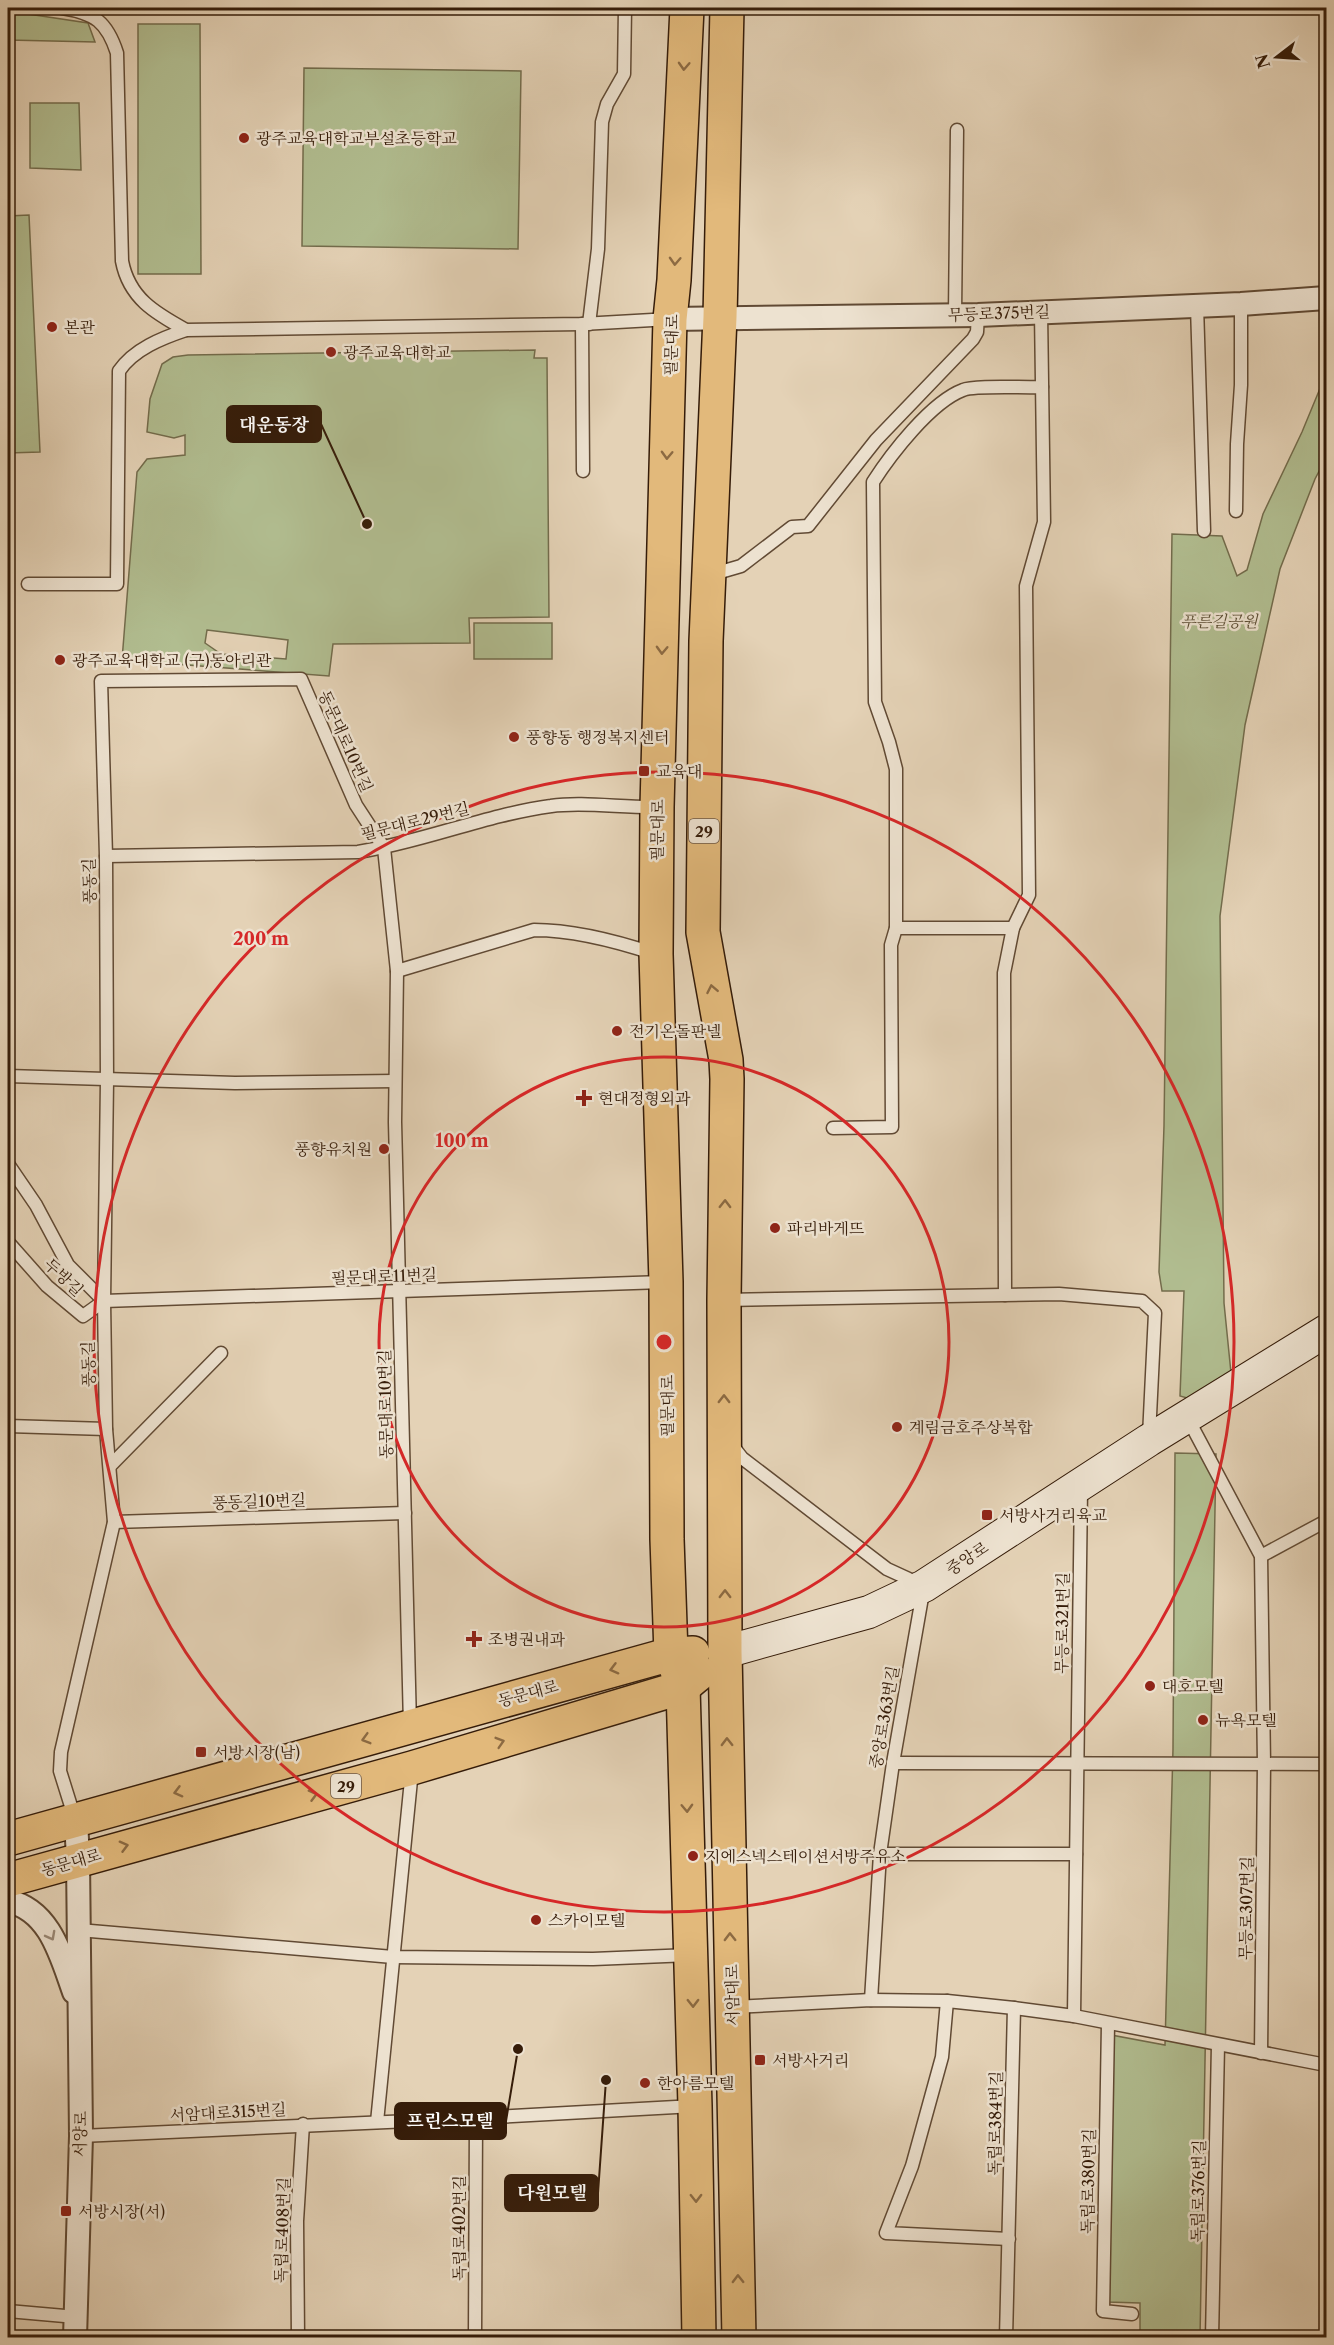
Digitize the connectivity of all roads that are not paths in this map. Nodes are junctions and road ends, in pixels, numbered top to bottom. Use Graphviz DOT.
graph roads {
  1 [pos="62,8"];
  2 [pos="625,8"];
  3 [pos="687,8"];
  4 [pos="727,8"];
  5 [pos="957,130"];
  6 [pos="1326,298"];
  7 [pos="1240,304"];
  8 [pos="1197,306"];
  9 [pos="1041,312"];
  10 [pos="955,315"];
  11 [pos="978,315"];
  12 [pos="720,317"];
  13 [pos="670,319"];
  14 [pos="586,324"];
  15 [pos="186,330"];
  16 [pos="1042,387"];
  17 [pos="583,471"];
  18 [pos="1236,511"];
  19 [pos="1204,531"];
  20 [pos="708,575"];
  21 [pos="28,584"];
  22 [pos="101,681"];
  23 [pos="657,807"];
  24 [pos="384,848"];
  25 [pos="106,856"];
  26 [pos="896,928"];
  27 [pos="1012,928"];
  28 [pos="656,954"];
  29 [pos="397,971"];
  30 [pos="8,1077"];
  31 [pos="107,1081"];
  32 [pos="395,1081"];
  33 [pos="833,1128"];
  34 [pos="8,1164"];
  35 [pos="8,1242"];
  36 [pos="666,1282"];
  37 [pos="399,1292"];
  38 [pos="1005,1295"];
  39 [pos="724,1300"];
  40 [pos="104,1301"];
  41 [pos="1326,1331"];
  42 [pos="221,1353"];
  43 [pos="1187,1416"];
  44 [pos="8,1426"];
  45 [pos="106,1429"];
  46 [pos="724,1432"];
  47 [pos="1149,1440"];
  48 [pos="110,1466"];
  49 [pos="1081,1484"];
  50 [pos="405,1513"];
  51 [pos="1326,1521"];
  52 [pos="114,1522"];
  53 [pos="1260,1556"];
  54 [pos="924,1586"];
  55 [pos="725,1652"];
  56 [pos="671,1654"];
  57 [pos="683,1687"];
  58 [pos="410,1726"];
  59 [pos="893,1763"];
  60 [pos="1077,1764"];
  61 [pos="1264,1764"];
  62 [pos="1326,1764"];
  63 [pos="412,1768"];
  64 [pos="76,1820"];
  65 [pos="8,1839"];
  66 [pos="880,1854"];
  67 [pos="1076,1854"];
  68 [pos="78,1859"];
  69 [pos="8,1880"];
  70 [pos="8,1901"];
  71 [pos="79,1930"];
  72 [pos="692,1955"];
  73 [pos="393,1957"];
  74 [pos="871,2000"];
  75 [pos="947,2001"];
  76 [pos="80,2006"];
  77 [pos="732,2007"];
  78 [pos="1014,2007"];
  79 [pos="1074,2016"];
  80 [pos="1108,2024"];
  81 [pos="1218,2045"];
  82 [pos="1261,2053"];
  83 [pos="1326,2065"];
  84 [pos="695,2106"];
  85 [pos="476,2118"];
  86 [pos="377,2122"];
  87 [pos="303,2124"];
  88 [pos="81,2136"];
  89 [pos="1009,2239"];
  90 [pos="8,2311"];
  91 [pos="1132,2314"];
  92 [pos="75,2327"];
  93 [pos="298,2337"];
  94 [pos="475,2337"];
  95 [pos="699,2337"];
  96 [pos="739,2337"];
  97 [pos="1006,2337"];
  98 [pos="1212,2337"];
  1 -- 15 [label="lane"];
  2 -- 14 [label="lane"];
  3 -- 13 [label="main road, 필문대로, one-way"];
  4 -- 12 [label="main road, 29"];
  5 -- 10 [label="lane"];
  6 -- 7 [label="street, 무등로375번길"];
  7 -- 8 [label="street, 무등로375번길"];
  7 -- 18 [label="lane"];
  8 -- 9 [label="street, 무등로375번길"];
  8 -- 19 [label="lane"];
  9 -- 11 [label="street, 무등로375번길"];
  9 -- 16 [label="lane"];
  10 -- 11 [label="street, 무등로375번길"];
  10 -- 12 [label="street, 무등로375번길"];
  11 -- 20 [label="lane"];
  12 -- 13 [label="street, 무등로375번길"];
  12 -- 20 [label="main road, 29"];
  13 -- 14 [label="lane"];
  13 -- 23 [label="main road, 필문대로, one-way"];
  14 -- 15 [label="lane"];
  14 -- 17 [label="lane"];
  15 -- 21 [label="lane"];
  16 -- 26 [label="lane"];
  16 -- 27 [label="lane"];
  39 -- 20 [label="main road, 29, one-way"];
  22 -- 24 [label="lane, 동문대로10번길"];
  22 -- 25 [label="lane, 풍동길"];
  23 -- 24 [label="lane, 필문대로29번길"];
  23 -- 28 [label="main road, 필문대로"];
  24 -- 25 [label="lane, 필문대로29번길"];
  24 -- 29 [label="lane, 동문대로10번길"];
  25 -- 31 [label="lane, 풍동길"];
  26 -- 27 [label="lane"];
  26 -- 33 [label="lane"];
  27 -- 38 [label="lane"];
  28 -- 29 [label="lane"];
  28 -- 36 [label="main road, 필문대로"];
  29 -- 32 [label="lane, 동문대로10번길"];
  30 -- 31 [label="lane"];
  31 -- 32 [label="lane"];
  31 -- 40 [label="lane, 풍동길"];
  32 -- 37 [label="lane, 동문대로10번길"];
  34 -- 40 [label="lane"];
  35 -- 40 [label="lane, 두방길"];
  36 -- 37 [label="lane, 필문대로11번길"];
  36 -- 56 [label="main road, 필문대로"];
  37 -- 40 [label="lane, 필문대로11번길"];
  37 -- 50 [label="lane, 동문대로10번길"];
  38 -- 39 [label="lane"];
  38 -- 47 [label="lane"];
  46 -- 39 [label="main road, 29, one-way"];
  40 -- 45 [label="lane, 풍동길"];
  41 -- 43 [label="main road, 중앙로"];
  42 -- 48 [label="lane"];
  43 -- 47 [label="main road, 중앙로"];
  43 -- 53 [label="lane"];
  44 -- 45 [label="lane"];
  45 -- 48 [label="lane, 풍동길"];
  46 -- 54 [label="lane"];
  55 -- 46 [label="main road, 29, one-way"];
  47 -- 49 [label="main road, 중앙로"];
  48 -- 52 [label="lane, 풍동길"];
  49 -- 54 [label="main road, 중앙로"];
  49 -- 60 [label="lane, 무등로321번길"];
  50 -- 52 [label="lane, 풍동길10번길"];
  50 -- 58 [label="lane, 동문대로10번길"];
  51 -- 53 [label="lane"];
  52 -- 64 [label="lane, 풍동길"];
  53 -- 61 [label="lane"];
  54 -- 55 [label="main road, 중앙로"];
  54 -- 59 [label="lane, 중앙로363번길"];
  55 -- 56 [label="main road, 동문대로"];
  55 -- 57 [label="main road, 동문대로 / 29"];
  77 -- 55 [label="main road, 서암대로, one-way"];
  56 -- 57 [label="main road"];
  56 -- 58 [label="main road, 동문대로 / 29, one-way"];
  63 -- 57 [label="main road, 동문대로 / 29, one-way"];
  57 -- 72 [label="main road, one-way"];
  58 -- 64 [label="main road, 동문대로 / 29, one-way"];
  59 -- 60 [label="lane"];
  59 -- 66 [label="lane, 중앙로363번길"];
  60 -- 61 [label="lane"];
  60 -- 67 [label="lane"];
  61 -- 62 [label="lane"];
  61 -- 82 [label="lane, 무등로307번길"];
  68 -- 63 [label="main road, 동문대로 / 29, one-way"];
  63 -- 73 [label="lane"];
  64 -- 65 [label="main road, 동문대로 / 29"];
  64 -- 68 [label="street, 서양로"];
  66 -- 67 [label="lane"];
  66 -- 74 [label="lane, 중앙로363번길"];
  67 -- 79 [label="lane"];
  68 -- 69 [label="main road, 동문대로 / 29"];
  68 -- 71 [label="street, 서양로"];
  70 -- 76 [label="street, one-way"];
  71 -- 73 [label="lane"];
  71 -- 76 [label="street, 서양로"];
  72 -- 73 [label="lane"];
  72 -- 84 [label="main road, one-way"];
  73 -- 86 [label="lane"];
  74 -- 75 [label="lane"];
  74 -- 77 [label="lane"];
  75 -- 78 [label="lane"];
  75 -- 89 [label="lane"];
  76 -- 88 [label="street, 서양로"];
  96 -- 77 [label="main road, 서암대로, one-way"];
  78 -- 79 [label="lane"];
  78 -- 89 [label="lane, 독립로384번길"];
  79 -- 80 [label="lane"];
  80 -- 81 [label="lane"];
  80 -- 91 [label="lane, 독립로380번길"];
  81 -- 82 [label="lane"];
  81 -- 98 [label="lane, 독립로376번길"];
  82 -- 83 [label="lane"];
  84 -- 85 [label="lane, 서암대로315번길"];
  84 -- 95 [label="main road, one-way"];
  85 -- 86 [label="lane, 서암대로315번길"];
  85 -- 94 [label="lane, 독립로402번길"];
  86 -- 87 [label="lane, 서암대로315번길"];
  87 -- 88 [label="lane, 서암대로315번길"];
  87 -- 93 [label="lane, 독립로408번길"];
  88 -- 92 [label="street, 서양로"];
  89 -- 97 [label="lane, 독립로384번길"];
  90 -- 92 [label="lane"];
}
